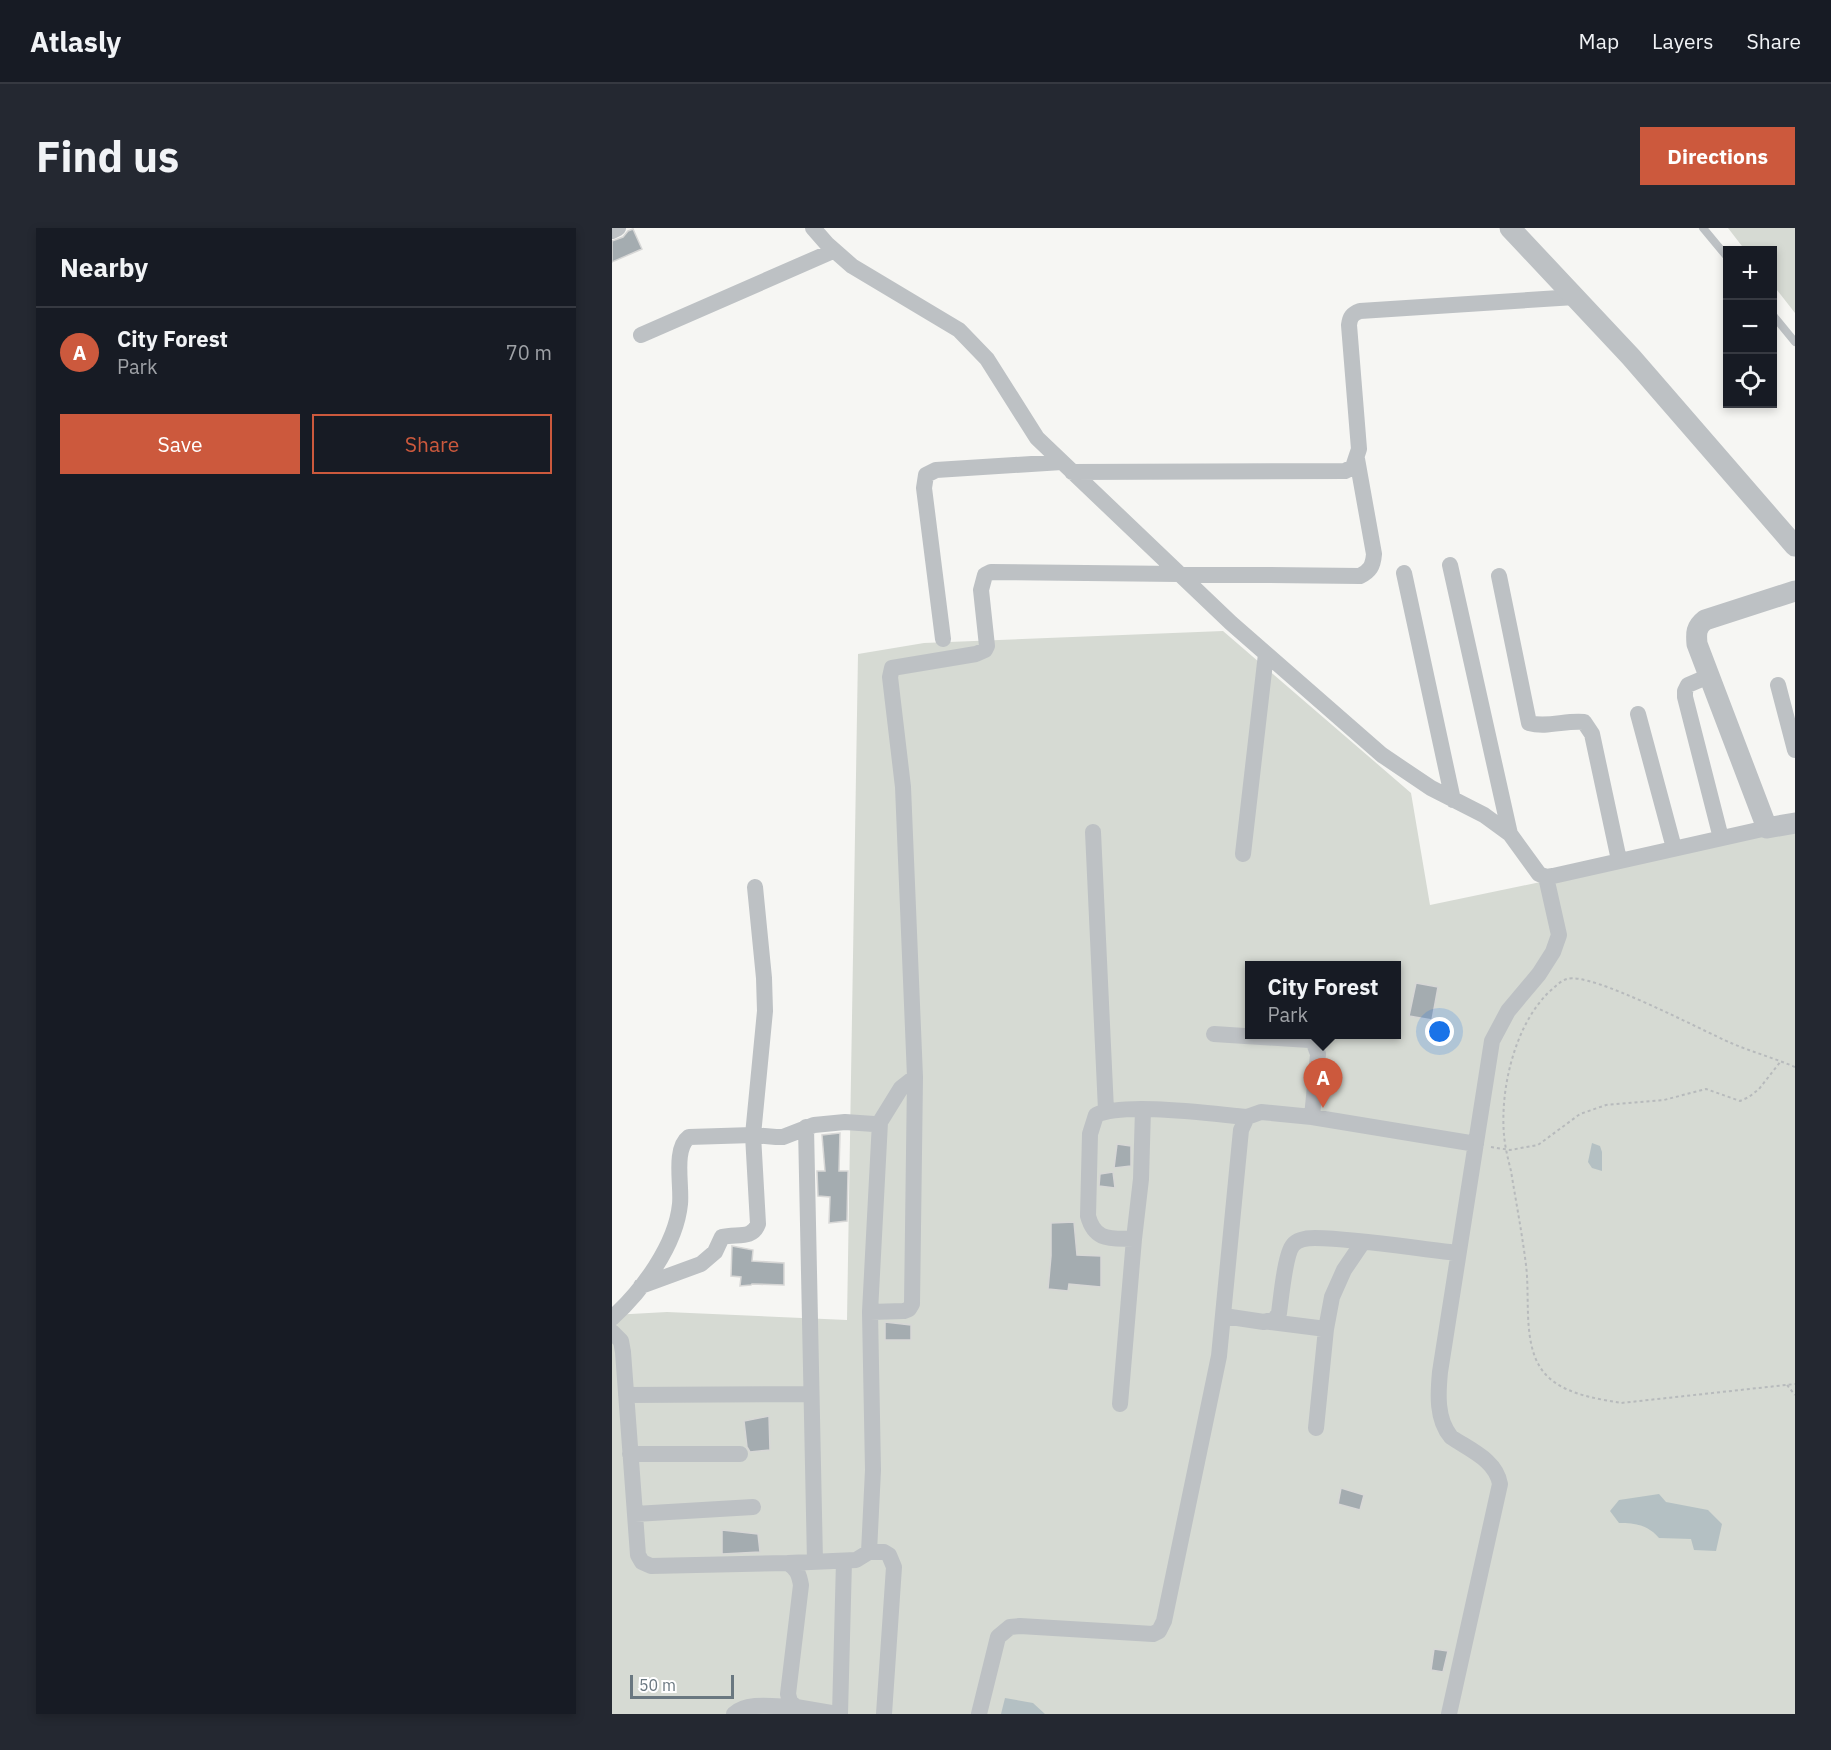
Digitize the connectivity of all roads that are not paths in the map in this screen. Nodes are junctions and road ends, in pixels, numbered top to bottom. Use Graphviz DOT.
graph roads {
  1 [pos="618,228"];
  2 [pos="813,228"];
  3 [pos="1510,228"];
  4 [pos="1703,228"];
  5 [pos="612,231"];
  6 [pos="833,251"];
  7 [pos="1723,252"];
  8 [pos="1575,297"];
  9 [pos="1777,319"];
  10 [pos="641,335"];
  11 [pos="1795,342"];
  12 [pos="1357,459"];
  13 [pos="1067,467"];
  14 [pos="1795,546"];
  15 [pos="1450,566"];
  16 [pos="1178,573"];
  17 [pos="1404,573"];
  18 [pos="1499,576"];
  19 [pos="1795,591"];
  20 [pos="943,639"];
  21 [pos="1266,654"];
  22 [pos="1709,675"];
  23 [pos="1778,685"];
  24 [pos="1638,714"];
  25 [pos="1795,750"];
  26 [pos="1453,800"];
  27 [pos="1795,823"];
  28 [pos="1767,828"];
  29 [pos="1094,832"];
  30 [pos="1510,834"];
  31 [pos="1721,838"];
  32 [pos="1674,848"];
  33 [pos="1244,854"];
  34 [pos="1619,860"];
  35 [pos="1546,877"];
  36 [pos="755,888"];
  37 [pos="1214,1035"];
  38 [pos="1245,1037"];
  39 [pos="1290,1039"];
  40 [pos="915,1077"];
  41 [pos="1143,1109"];
  42 [pos="1106,1110"];
  43 [pos="1247,1117"];
  44 [pos="1312,1117"];
  45 [pos="880,1122"];
  46 [pos="806,1128"];
  47 [pos="753,1135"];
  48 [pos="1482,1145"];
  49 [pos="1134,1239"];
  50 [pos="1363,1242"];
  51 [pos="1458,1253"];
  52 [pos="641,1286"];
  53 [pos="870,1312"];
  54 [pos="1224,1316"];
  55 [pos="612,1318"];
  56 [pos="1270,1322"];
  57 [pos="1326,1329"];
  58 [pos="612,1332"];
  59 [pos="811,1394"];
  60 [pos="626,1395"];
  61 [pos="1120,1404"];
  62 [pos="1316,1428"];
  63 [pos="630,1454"];
  64 [pos="740,1454"];
  65 [pos="753,1507"];
  66 [pos="635,1514"];
  67 [pos="869,1552"];
  68 [pos="844,1561"];
  69 [pos="815,1562"];
  70 [pos="788,1563"];
  71 [pos="796,1707"];
  72 [pos="734,1714"];
  73 [pos="839,1714"];
  74 [pos="884,1714"];
  75 [pos="979,1714"];
  76 [pos="1449,1714"];
  1 -- 5 [label="street"];
  2 -- 6 [label="street"];
  3 -- 8 [label="street"];
  4 -- 7 [label="lane"];
  6 -- 10 [label="street"];
  6 -- 13 [label="street"];
  8 -- 12 [label="street"];
  8 -- 14 [label="street"];
  9 -- 11 [label="lane"];
  12 -- 13 [label="street"];
  12 -- 16 [label="street"];
  13 -- 16 [label="street"];
  13 -- 20 [label="street"];
  15 -- 30 [label="street"];
  16 -- 21 [label="street"];
  16 -- 40 [label="street"];
  17 -- 26 [label="street"];
  18 -- 34 [label="street"];
  19 -- 22 [label="street"];
  21 -- 26 [label="street"];
  21 -- 33 [label="street"];
  22 -- 28 [label="street"];
  22 -- 31 [label="street"];
  23 -- 25 [label="street"];
  24 -- 32 [label="street"];
  26 -- 30 [label="street"];
  27 -- 28 [label="street"];
  28 -- 31 [label="street"];
  29 -- 42 [label="street"];
  30 -- 35 [label="street"];
  31 -- 32 [label="street"];
  32 -- 34 [label="street"];
  34 -- 35 [label="street"];
  35 -- 48 [label="street"];
  36 -- 47 [label="street"];
  37 -- 38 [label="street"];
  39 -- 44 [label="street"];
  40 -- 45 [label="street"];
  40 -- 53 [label="street"];
  41 -- 42 [label="street"];
  41 -- 43 [label="street"];
  41 -- 49 [label="street"];
  42 -- 49 [label="street"];
  43 -- 44 [label="street"];
  43 -- 54 [label="street"];
  44 -- 48 [label="street"];
  45 -- 46 [label="street"];
  45 -- 53 [label="street"];
  46 -- 47 [label="street"];
  46 -- 59 [label="street"];
  47 -- 52 [label="street"];
  47 -- 52 [label="street"];
  48 -- 51 [label="street"];
  49 -- 61 [label="street"];
  50 -- 51 [label="street"];
  50 -- 56 [label="street"];
  50 -- 57 [label="street"];
  51 -- 76 [label="street"];
  52 -- 55 [label="street"];
  53 -- 67 [label="street"];
  54 -- 56 [label="street"];
  54 -- 75 [label="street"];
  56 -- 57 [label="street"];
  57 -- 62 [label="street"];
  58 -- 60 [label="street"];
  59 -- 60 [label="street"];
  59 -- 69 [label="street"];
  60 -- 63 [label="street"];
  63 -- 64 [label="street"];
  63 -- 66 [label="street"];
  65 -- 66 [label="street"];
  66 -- 70 [label="street"];
  67 -- 68 [label="street"];
  67 -- 74 [label="street"];
  68 -- 69 [label="street"];
  68 -- 73 [label="street"];
  69 -- 70 [label="street"];
  70 -- 71 [label="street"];
  71 -- 72 [label="street"];
  71 -- 73 [label="street"];
}
